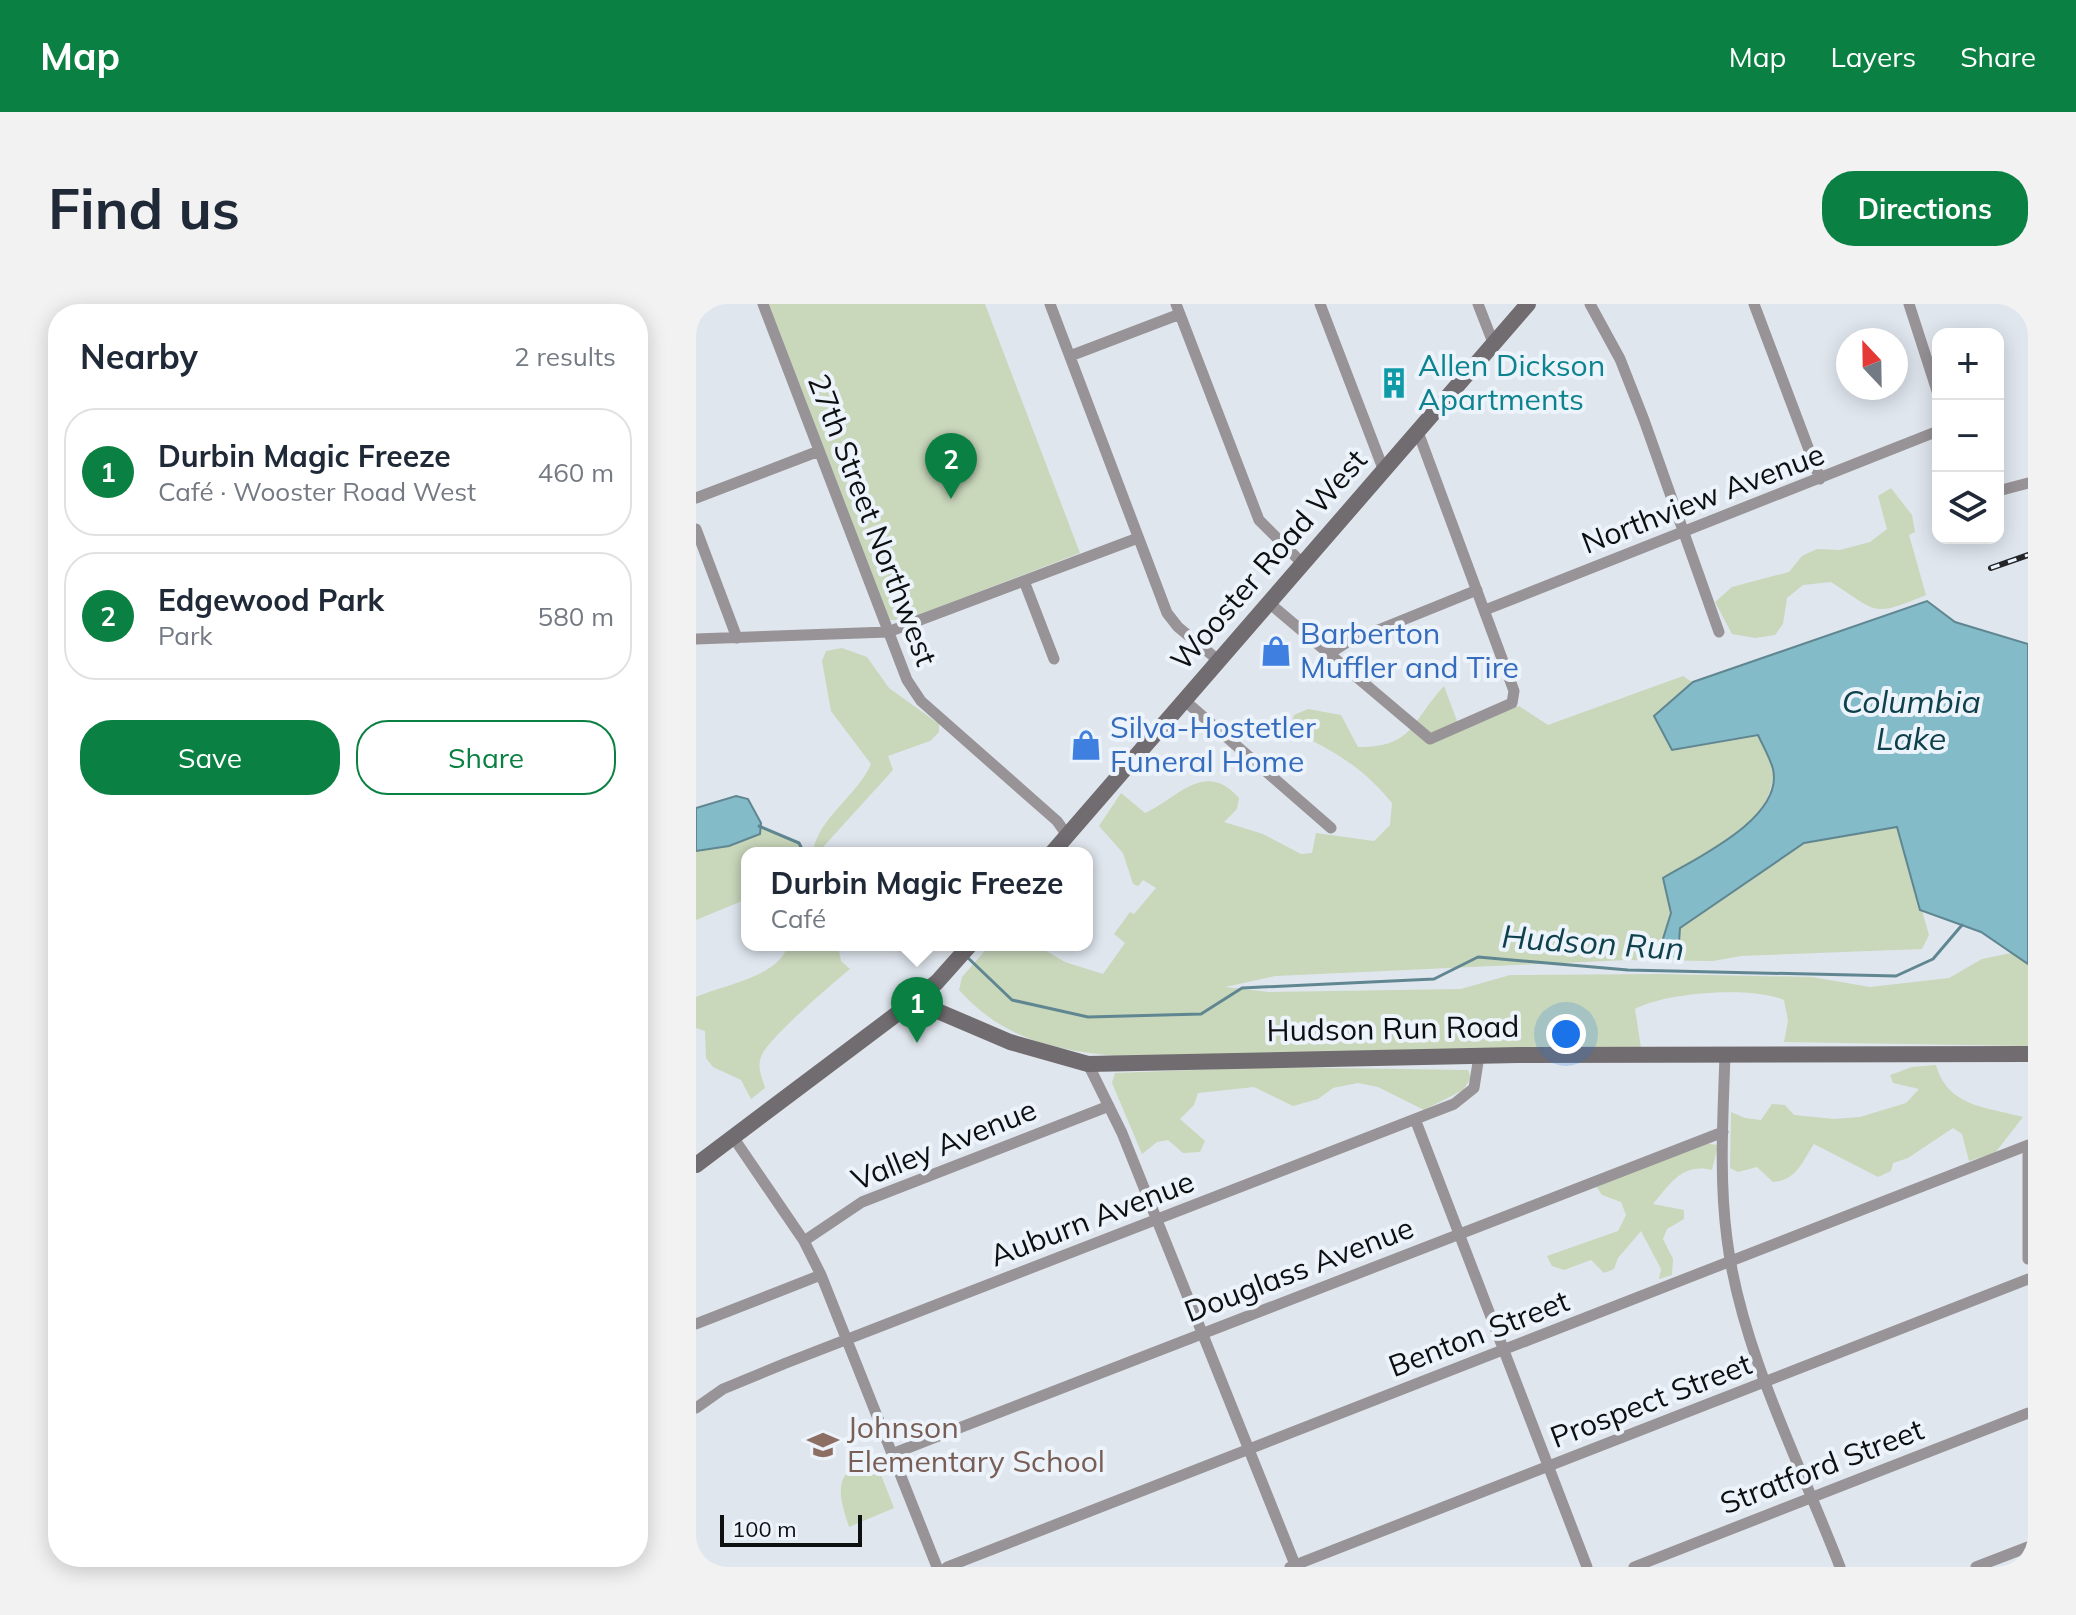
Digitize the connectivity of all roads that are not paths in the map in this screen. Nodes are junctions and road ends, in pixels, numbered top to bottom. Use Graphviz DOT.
graph roads {
  1 [pos="763,304"];
  2 [pos="1050,304"];
  3 [pos="1320,304"];
  4 [pos="1478,304"];
  5 [pos="1528,304"];
  6 [pos="1590,304"];
  7 [pos="1754,304"];
  8 [pos="1909,304"];
  9 [pos="1178,309"];
  10 [pos="1494,345"];
  11 [pos="1070,356"];
  12 [pos="1932,375"];
  13 [pos="1418,432"];
  14 [pos="1932,433"];
  15 [pos="819,451"];
  16 [pos="1384,471"];
  17 [pos="1820,479"];
  18 [pos="2028,483"];
  19 [pos="2004,489"];
  20 [pos="696,498"];
  21 [pos="696,529"];
  22 [pos="1686,531"];
  23 [pos="1138,538"];
  24 [pos="1303,564"];
  25 [pos="1024,581"];
  26 [pos="1477,590"];
  27 [pos="1268,602"];
  28 [pos="1485,610"];
  29 [pos="888,632"];
  30 [pos="1719,632"];
  31 [pos="737,638"];
  32 [pos="696,639"];
  33 [pos="1329,654"];
  34 [pos="1054,659"];
  35 [pos="1218,660"];
  36 [pos="1184,700"];
  37 [pos="1331,828"];
  38 [pos="1067,835"];
  39 [pos="1057,847"];
  40 [pos="965,951"];
  41 [pos="914,1001"];
  42 [pos="2028,1054"];
  43 [pos="1725,1055"];
  44 [pos="1479,1056"];
  45 [pos="1088,1064"];
  46 [pos="1109,1106"];
  47 [pos="1415,1119"];
  48 [pos="1723,1132"];
  49 [pos="733,1137"];
  50 [pos="2028,1145"];
  51 [pos="2028,1155"];
  52 [pos="696,1165"];
  53 [pos="1157,1220"];
  54 [pos="1457,1233"];
  55 [pos="804,1241"];
  56 [pos="2028,1259"];
  57 [pos="1730,1260"];
  58 [pos="821,1275"];
  59 [pos="2028,1279"];
  60 [pos="696,1324"];
  61 [pos="1203,1333"];
  62 [pos="848,1340"];
  63 [pos="1503,1350"];
  64 [pos="1767,1381"];
  65 [pos="696,1408"];
  66 [pos="2028,1413"];
  67 [pos="1250,1449"];
  68 [pos="892,1454"];
  69 [pos="1548,1466"];
  70 [pos="1812,1497"];
  71 [pos="2028,1547"];
  72 [pos="1294,1566"];
  73 [pos="937,1567"];
  74 [pos="947,1567"];
  75 [pos="1587,1567"];
  76 [pos="1634,1567"];
  77 [pos="1840,1567"];
  78 [pos="1976,1567"];
  1 -- 15 [label="street, 27th Street Northwest"];
  2 -- 11 [label="street"];
  3 -- 16 [label="street"];
  4 -- 10 [label="street"];
  5 -- 10 [label="main road, Wooster Road West"];
  6 -- 22 [label="street"];
  7 -- 17 [label="street"];
  8 -- 12 [label="street"];
  9 -- 11 [label="street"];
  9 -- 24 [label="street"];
  10 -- 13 [label="main road, Wooster Road West"];
  11 -- 23 [label="street"];
  13 -- 16 [label="main road, Wooster Road West"];
  13 -- 26 [label="street"];
  14 -- 17 [label="street, Northview Avenue"];
  15 -- 20 [label="street"];
  15 -- 29 [label="street, 27th Street Northwest"];
  16 -- 24 [label="main road, Wooster Road West"];
  17 -- 22 [label="street, Northview Avenue"];
  18 -- 19 [label="street"];
  21 -- 31 [label="street"];
  22 -- 28 [label="street, Northview Avenue"];
  22 -- 30 [label="street"];
  23 -- 25 [label="street"];
  23 -- 35 [label="street"];
  24 -- 27 [label="main road, Wooster Road West"];
  25 -- 29 [label="street"];
  25 -- 34 [label="street"];
  26 -- 28 [label="street"];
  26 -- 33 [label="street"];
  27 -- 33 [label="street"];
  27 -- 35 [label="main road, Wooster Road West"];
  28 -- 33 [label="street"];
  29 -- 31 [label="street"];
  29 -- 38 [label="street, 27th Street Northwest"];
  31 -- 32 [label="street"];
  35 -- 36 [label="main road, Wooster Road West"];
  36 -- 37 [label="street"];
  36 -- 38 [label="main road, Wooster Road West"];
  38 -- 39 [label="main road, Wooster Road West"];
  40 -- 41 [label="main road"];
  41 -- 45 [label="main road, Hudson Run Road"];
  41 -- 49 [label="main road"];
  42 -- 43 [label="main road, Hudson Run Road"];
  43 -- 44 [label="main road, Hudson Run Road"];
  43 -- 48 [label="street"];
  44 -- 45 [label="main road, Hudson Run Road"];
  44 -- 47 [label="street, Auburn Avenue"];
  45 -- 46 [label="street"];
  46 -- 53 [label="street"];
  46 -- 55 [label="street, Valley Avenue"];
  47 -- 53 [label="street, Auburn Avenue"];
  47 -- 54 [label="street"];
  48 -- 54 [label="street, Douglass Avenue"];
  48 -- 57 [label="street"];
  49 -- 52 [label="main road"];
  49 -- 55 [label="street"];
  50 -- 57 [label="street, Benton Street"];
  51 -- 56 [label="street"];
  53 -- 61 [label="street"];
  53 -- 62 [label="street, Auburn Avenue"];
  54 -- 61 [label="street, Douglass Avenue"];
  54 -- 63 [label="street"];
  55 -- 58 [label="street"];
  57 -- 63 [label="street, Benton Street"];
  57 -- 64 [label="street"];
  58 -- 60 [label="street"];
  58 -- 62 [label="street"];
  59 -- 64 [label="street, Prospect Street"];
  61 -- 67 [label="street"];
  61 -- 68 [label="street, Douglass Avenue"];
  62 -- 65 [label="street, Auburn Avenue"];
  62 -- 68 [label="street"];
  63 -- 67 [label="street, Benton Street"];
  63 -- 69 [label="street"];
  64 -- 69 [label="street, Prospect Street"];
  64 -- 70 [label="street"];
  66 -- 70 [label="street, Stratford Street"];
  67 -- 72 [label="street"];
  67 -- 74 [label="street, Benton Street"];
  68 -- 73 [label="street"];
  69 -- 72 [label="street, Prospect Street"];
  69 -- 75 [label="street"];
  70 -- 76 [label="street, Stratford Street"];
  70 -- 77 [label="street"];
  71 -- 78 [label="street"];
}
